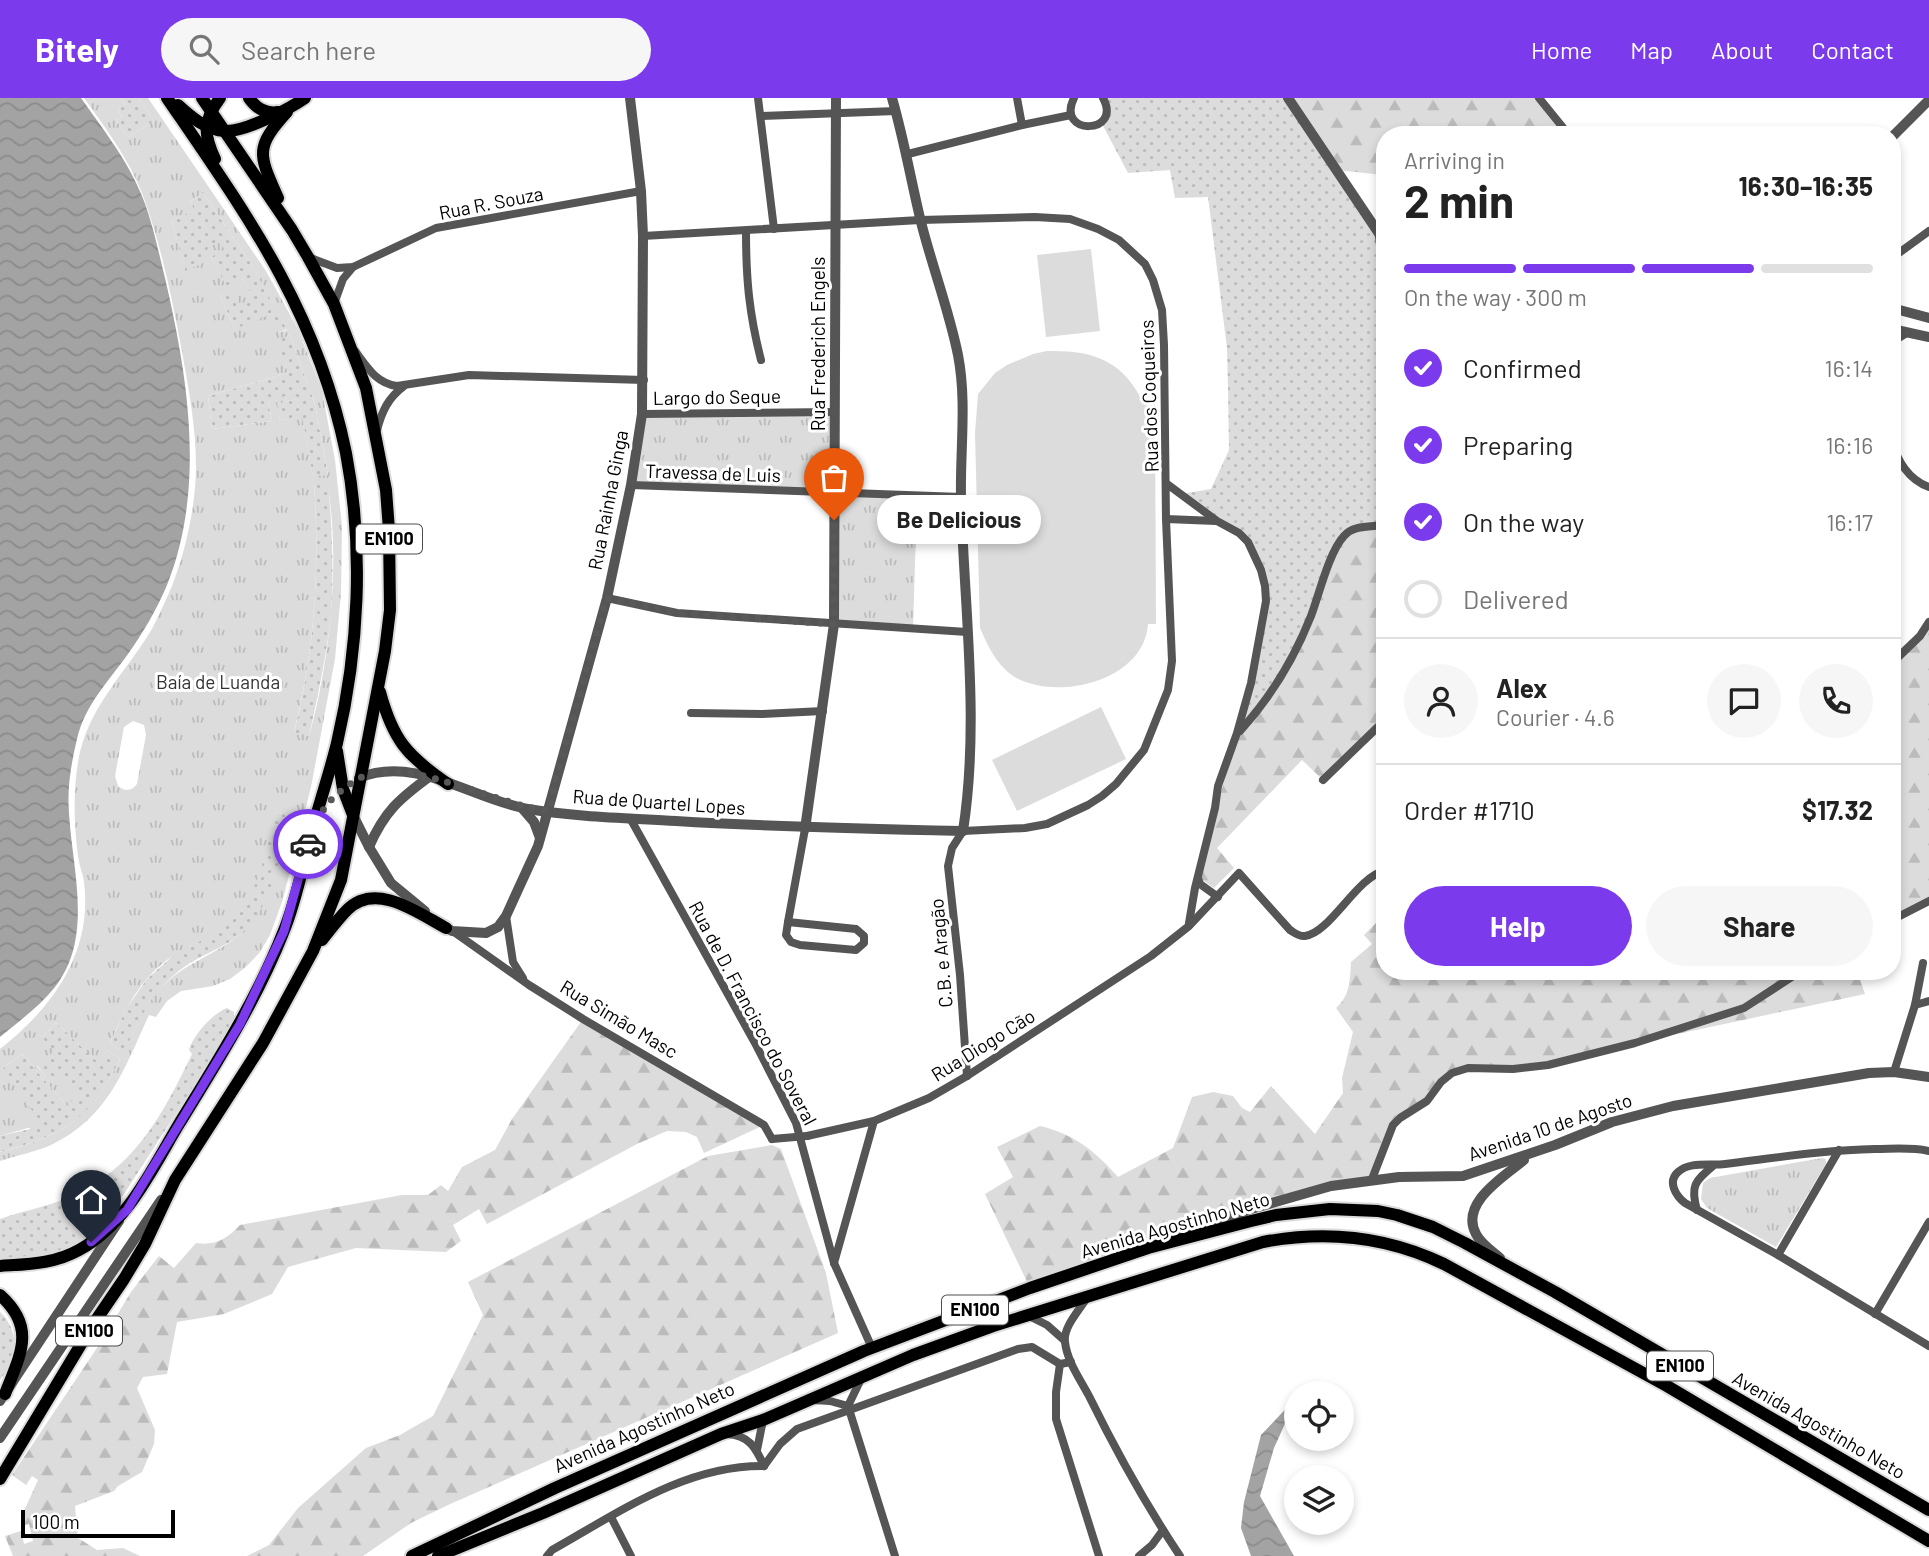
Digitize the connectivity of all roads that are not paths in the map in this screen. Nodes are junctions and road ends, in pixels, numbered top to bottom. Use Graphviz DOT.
graph roads {
  1 [pos="168,98"];
  2 [pos="202,98"];
  3 [pos="220,98"];
  4 [pos="249,98"];
  5 [pos="305,98"];
  6 [pos="628,98"];
  7 [pos="758,98"];
  8 [pos="836,98"];
  9 [pos="892,98"];
  10 [pos="1017,98"];
  11 [pos="1074,98"];
  12 [pos="1103,98"];
  13 [pos="1288,98"];
  14 [pos="1539,98"];
  15 [pos="1929,100"];
  16 [pos="287,109"];
  17 [pos="211,111"];
  18 [pos="896,111"];
  19 [pos="836,113"];
  20 [pos="1071,115"];
  21 [pos="762,117"];
  22 [pos="1023,125"];
  23 [pos="206,126"];
  24 [pos="1562,126"];
  25 [pos="1901,128"];
  26 [pos="226,131"];
  27 [pos="908,154"];
  28 [pos="641,191"];
  29 [pos="232,194"];
  30 [pos="920,220"];
  31 [pos="836,226"];
  32 [pos="1376,226"];
  33 [pos="774,229"];
  34 [pos="292,230"];
  35 [pos="746,231"];
  36 [pos="1929,231"];
  37 [pos="643,236"];
  38 [pos="1901,251"];
  39 [pos="308,257"];
  40 [pos="354,267"];
  41 [pos="334,304"];
  42 [pos="1901,307"];
  43 [pos="1901,311"];
  44 [pos="1916,315"];
  45 [pos="1929,318"];
  46 [pos="1901,332"];
  47 [pos="1905,334"];
  48 [pos="1901,336"];
  49 [pos="1929,337"];
  50 [pos="351,345"];
  51 [pos="761,360"];
  52 [pos="644,380"];
  53 [pos="404,386"];
  54 [pos="835,412"];
  55 [pos="642,414"];
  56 [pos="376,433"];
  57 [pos="1901,464"];
  58 [pos="1167,484"];
  59 [pos="631,485"];
  60 [pos="1929,487"];
  61 [pos="834,494"];
  62 [pos="961,497"];
  63 [pos="1166,519"];
  64 [pos="1217,521"];
  65 [pos="1376,526"];
  66 [pos="607,598"];
  67 [pos="1929,622"];
  68 [pos="834,624"];
  69 [pos="967,632"];
  70 [pos="1901,654"];
  71 [pos="379,688"];
  72 [pos="823,711"];
  73 [pos="691,713"];
  74 [pos="1376,730"];
  75 [pos="1237,733"];
  76 [pos="337,743"];
  77 [pos="429,777"];
  78 [pos="359,778"];
  79 [pos="1323,780"];
  80 [pos="448,784"];
  81 [pos="343,789"];
  82 [pos="522,808"];
  83 [pos="549,811"];
  84 [pos="353,815"];
  85 [pos="630,818"];
  86 [pos="313,827"];
  87 [pos="805,829"];
  88 [pos="963,831"];
  89 [pos="540,838"];
  90 [pos="369,847"];
  91 [pos="1376,874"];
  92 [pos="1198,877"];
  93 [pos="1218,897"];
  94 [pos="1929,901"];
  95 [pos="1901,915"];
  96 [pos="506,916"];
  97 [pos="788,922"];
  98 [pos="1189,926"];
  99 [pos="449,930"];
  100 [pos="313,951"];
  101 [pos="1923,963"];
  102 [pos="1787,980"];
  103 [pos="529,985"];
  104 [pos="1929,1001"];
  105 [pos="1914,1005"];
  106 [pos="1894,1072"];
  107 [pos="967,1076"];
  108 [pos="1929,1077"];
  109 [pos="874,1121"];
  110 [pos="772,1139"];
  111 [pos="1839,1150"];
  112 [pos="1929,1151"];
  113 [pos="1530,1154"];
  114 [pos="1713,1166"];
  115 [pos="1372,1179"];
  116 [pos="175,1181"];
  117 [pos="127,1210"];
  118 [pos="1698,1210"];
  119 [pos="1929,1222"];
  120 [pos="1148,1248"];
  121 [pos="1778,1255"];
  122 [pos="834,1263"];
  123 [pos="0,1266"];
  124 [pos="1510,1267"];
  125 [pos="0,1295"];
  126 [pos="1086,1299"];
  127 [pos="1875,1314"];
  128 [pos="1027,1315"];
  129 [pos="1064,1339"];
  130 [pos="1929,1346"];
  131 [pos="872,1348"];
  132 [pos="1071,1362"];
  133 [pos="1060,1364"];
  134 [pos="863,1376"];
  135 [pos="2,1397"];
  136 [pos="808,1400"];
  137 [pos="849,1408"];
  138 [pos="763,1420"];
  139 [pos="721,1434"];
  140 [pos="0,1438"];
  141 [pos="757,1450"];
  142 [pos="764,1466"];
  143 [pos="0,1479"];
  144 [pos="1929,1510"];
  145 [pos="611,1517"];
  146 [pos="1163,1530"];
  147 [pos="1929,1541"];
  148 [pos="412,1556"];
  149 [pos="438,1556"];
  150 [pos="547,1556"];
  151 [pos="631,1556"];
  152 [pos="895,1556"];
  153 [pos="1099,1556"];
  154 [pos="1139,1556"];
  155 [pos="1180,1556"];
  1 -- 23 [label="main road"];
  1 -- 29 [label="main road, EN100"];
  2 -- 17 [label="main road, EN100"];
  3 -- 17 [label="main road"];
  4 -- 16 [label="main road"];
  5 -- 16 [label="main road"];
  6 -- 28 [label="street, Rua Rainha Ginga"];
  7 -- 21 [label="street"];
  8 -- 19 [label="street, Rua Frederich Engels"];
  9 -- 18 [label="street"];
  10 -- 22 [label="street"];
  11 -- 20 [label="street"];
  12 -- 20 [label="street"];
  13 -- 32 [label="street"];
  14 -- 24 [label="street"];
  15 -- 25 [label="street"];
  16 -- 26 [label="main road"];
  16 -- 34 [label="main road"];
  17 -- 23 [label="main road"];
  17 -- 26 [label="main road, EN100"];
  18 -- 19 [label="street"];
  18 -- 27 [label="street"];
  19 -- 21 [label="street"];
  19 -- 31 [label="street, Rua Frederich Engels"];
  20 -- 22 [label="street"];
  21 -- 33 [label="street"];
  22 -- 27 [label="street"];
  23 -- 26 [label="main road"];
  23 -- 29 [label="main road"];
  26 -- 34 [label="main road, EN100"];
  27 -- 30 [label="street"];
  28 -- 37 [label="street, Rua Rainha Ginga"];
  28 -- 40 [label="street, Rua R. Souza"];
  29 -- 76 [label="main road, EN100"];
  30 -- 31 [label="street, Rua dos Coqueiros"];
  30 -- 58 [label="street, Rua dos Coqueiros"];
  30 -- 62 [label="street"];
  31 -- 33 [label="street, Rua dos Coqueiros"];
  31 -- 54 [label="street, Rua Frederich Engels"];
  33 -- 35 [label="street, Rua dos Coqueiros"];
  34 -- 39 [label="main road, EN100"];
  35 -- 37 [label="street, Rua dos Coqueiros"];
  35 -- 51 [label="street"];
  36 -- 38 [label="street"];
  37 -- 52 [label="street, Rua Rainha Ginga"];
  39 -- 40 [label="street"];
  39 -- 41 [label="main road, EN100"];
  40 -- 41 [label="street"];
  41 -- 50 [label="main road, EN100"];
  42 -- 44 [label="street"];
  43 -- 44 [label="street"];
  44 -- 45 [label="street"];
  46 -- 47 [label="street"];
  47 -- 48 [label="street"];
  47 -- 49 [label="street"];
  50 -- 53 [label="street"];
  50 -- 56 [label="main road, EN100"];
  52 -- 53 [label="street"];
  52 -- 55 [label="street, Rua Rainha Ginga"];
  53 -- 56 [label="street"];
  54 -- 55 [label="street, Largo do Seque"];
  54 -- 61 [label="street, Rua Frederich Engels"];
  55 -- 59 [label="street, Rua Rainha Ginga"];
  56 -- 71 [label="main road, EN100"];
  57 -- 60 [label="street"];
  58 -- 63 [label="street, Rua dos Coqueiros"];
  58 -- 64 [label="street"];
  59 -- 61 [label="street, Travessa de Luis"];
  59 -- 66 [label="street, Rua Rainha Ginga"];
  61 -- 62 [label="street, Travessa de Luis"];
  61 -- 68 [label="street, Rua Frederich Engels"];
  62 -- 69 [label="street"];
  63 -- 64 [label="street"];
  63 -- 88 [label="street, Rua dos Coqueiros"];
  64 -- 75 [label="street"];
  65 -- 75 [label="street"];
  66 -- 68 [label="street"];
  66 -- 83 [label="street, Rua Rainha Ginga"];
  67 -- 70 [label="street"];
  68 -- 69 [label="street"];
  68 -- 72 [label="street, Rua Frederich Engels"];
  69 -- 88 [label="street"];
  71 -- 78 [label="main road, EN100"];
  71 -- 80 [label="main road"];
  72 -- 73 [label="street"];
  72 -- 87 [label="street, Rua Frederich Engels"];
  74 -- 79 [label="street"];
  75 -- 92 [label="street"];
  76 -- 81 [label="main road"];
  76 -- 86 [label="main road, EN100"];
  77 -- 78 [label="street, Rua de Quartel Lopes"];
  77 -- 80 [label="street, Rua de Quartel Lopes"];
  77 -- 90 [label="street"];
  78 -- 81 [label="main road"];
  78 -- 84 [label="main road, EN100"];
  80 -- 82 [label="street, Rua de Quartel Lopes"];
  81 -- 84 [label="main road"];
  81 -- 86 [label="main road"];
  82 -- 83 [label="street, Rua de Quartel Lopes"];
  82 -- 89 [label="street"];
  83 -- 85 [label="street, Rua de Quartel Lopes"];
  83 -- 89 [label="street, Rua Rainha Ginga"];
  84 -- 90 [label="street"];
  84 -- 100 [label="main road, EN100"];
  85 -- 87 [label="street, Rua de Quartel Lopes"];
  85 -- 122 [label="street, Rua de D. Francisco do Soveral"];
  86 -- 117 [label="main road, EN100"];
  87 -- 88 [label="street, Rua de Quartel Lopes"];
  87 -- 97 [label="street, Rua Frederich Engels"];
  88 -- 107 [label="street, C.B. e Aragão"];
  89 -- 96 [label="street, Rua Rainha Ginga"];
  90 -- 99 [label="street"];
  91 -- 93 [label="street, Rua Diogo Cão"];
  92 -- 93 [label="street"];
  92 -- 98 [label="street"];
  93 -- 98 [label="street, Rua Diogo Cão"];
  94 -- 95 [label="street"];
  96 -- 99 [label="street"];
  96 -- 103 [label="street"];
  97 -- 97 [label="street"];
  98 -- 107 [label="street, Rua Diogo Cão"];
  99 -- 100 [label="main road"];
  99 -- 103 [label="street, Rua Simão Masc"];
  100 -- 116 [label="main road, EN100"];
  101 -- 105 [label="street"];
  102 -- 115 [label="street"];
  103 -- 110 [label="street, Rua Simão Masc"];
  104 -- 105 [label="street"];
  105 -- 106 [label="street"];
  106 -- 108 [label="street, Avenida 10 de Agosto"];
  106 -- 113 [label="street, Avenida 10 de Agosto"];
  107 -- 109 [label="street, Rua Diogo Cão"];
  109 -- 110 [label="street, Rua Diogo Cão, bridge"];
  109 -- 122 [label="street"];
  111 -- 112 [label="street"];
  111 -- 114 [label="street"];
  111 -- 121 [label="street"];
  113 -- 115 [label="street, Avenida 10 de Agosto"];
  113 -- 124 [label="street"];
  114 -- 118 [label="street"];
  114 -- 118 [label="street"];
  115 -- 120 [label="street, Avenida 10 de Agosto"];
  116 -- 140 [label="street"];
  116 -- 143 [label="main road, EN100"];
  117 -- 123 [label="main road, EN100"];
  117 -- 135 [label="street"];
  118 -- 121 [label="street"];
  119 -- 127 [label="street"];
  120 -- 124 [label="main road, Avenida Agostinho Neto / EN100"];
  120 -- 131 [label="main road, Avenida Agostinho Neto / EN100"];
  121 -- 127 [label="street"];
  122 -- 131 [label="street, Rua de D. Francisco do Soveral"];
  124 -- 144 [label="main road, Avenida Agostinho Neto / EN100"];
  125 -- 135 [label="main road"];
  126 -- 128 [label="main road, Avenida Agostinho Neto / EN100"];
  126 -- 129 [label="street"];
  126 -- 147 [label="main road, Avenida Agostinho Neto / EN100"];
  127 -- 130 [label="street"];
  128 -- 129 [label="street"];
  128 -- 134 [label="main road, Avenida Agostinho Neto / EN100"];
  129 -- 132 [label="street"];
  131 -- 148 [label="main road, Avenida Agostinho Neto / EN100"];
  132 -- 133 [label="street"];
  132 -- 146 [label="street"];
  133 -- 137 [label="street"];
  133 -- 153 [label="street"];
  134 -- 136 [label="main road, Avenida Agostinho Neto / EN100"];
  134 -- 137 [label="street"];
  136 -- 137 [label="street"];
  136 -- 138 [label="main road, Avenida Agostinho Neto / EN100"];
  137 -- 142 [label="street"];
  137 -- 152 [label="street"];
  138 -- 139 [label="main road, Avenida Agostinho Neto / EN100"];
  138 -- 141 [label="street"];
  139 -- 141 [label="street"];
  139 -- 149 [label="main road, Avenida Agostinho Neto / EN100"];
  141 -- 142 [label="street"];
  142 -- 145 [label="street"];
  145 -- 150 [label="street"];
  145 -- 151 [label="street"];
  146 -- 154 [label="street"];
  146 -- 155 [label="street"];
}
